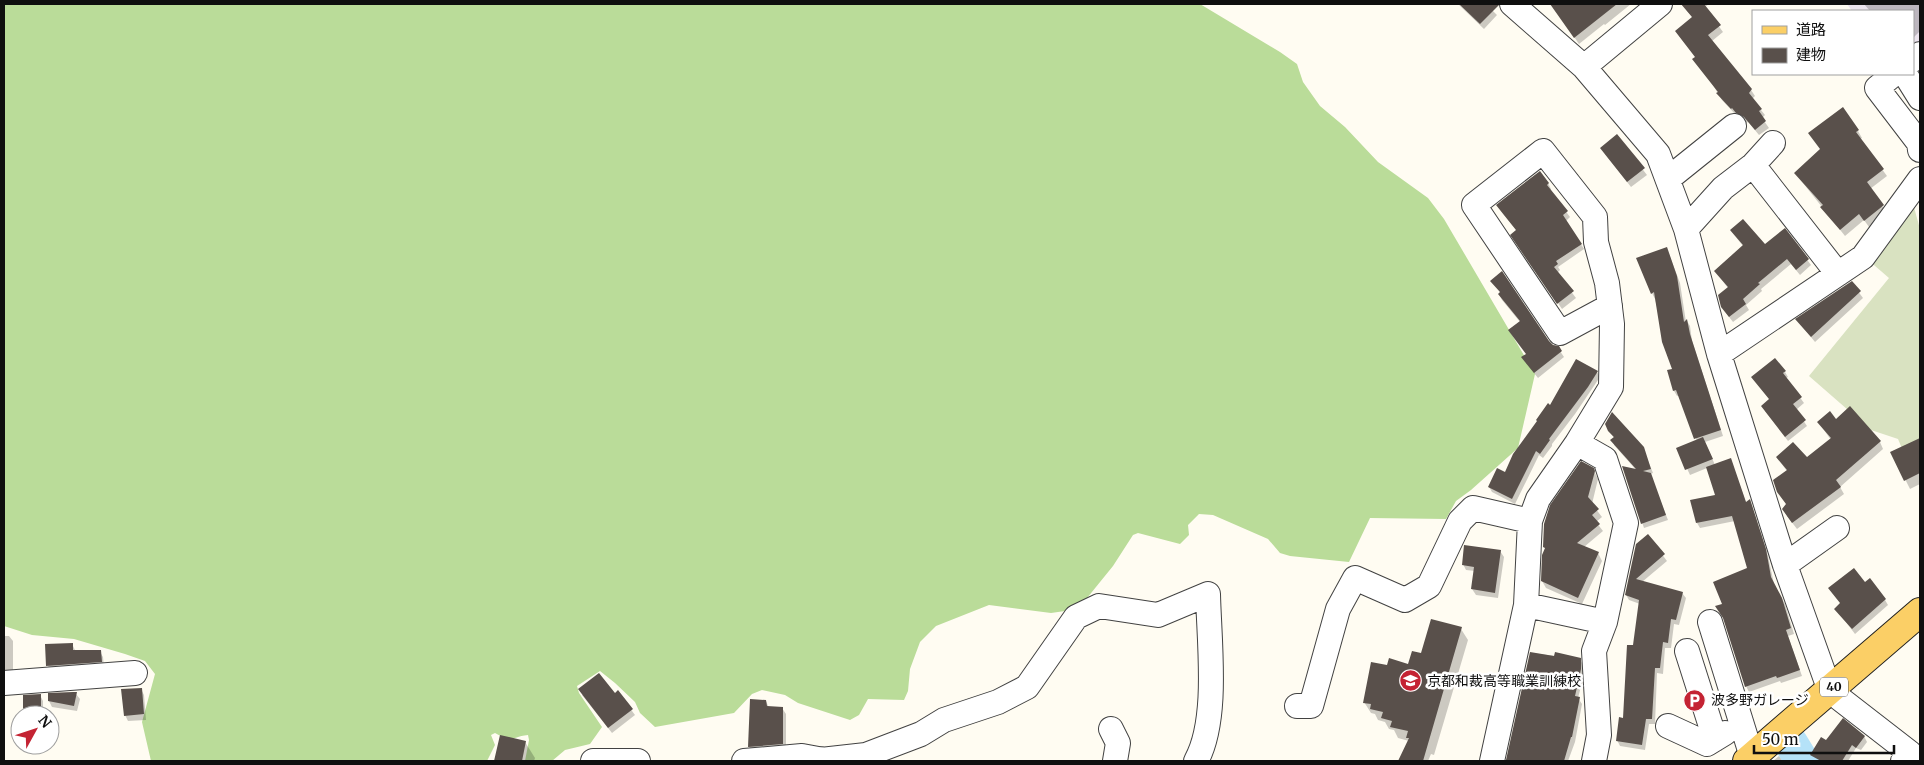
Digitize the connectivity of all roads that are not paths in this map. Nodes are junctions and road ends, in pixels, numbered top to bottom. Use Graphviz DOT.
graph roads {
  1 [pos="1512,4"];
  2 [pos="1660,4"];
  3 [pos="1584,67"];
  4 [pos="1893,75"];
  5 [pos="1906,75"];
  6 [pos="1920,98"];
  7 [pos="1734,126"];
  8 [pos="1773,143"];
  9 [pos="1920,150"];
  10 [pos="1753,165"];
  11 [pos="1668,179"];
  12 [pos="1920,179"];
  13 [pos="1686,229"];
  14 [pos="1838,274"];
  15 [pos="1610,306"];
  16 [pos="1719,354"];
  17 [pos="1577,443"];
  18 [pos="1530,521"];
  19 [pos="1837,528"];
  20 [pos="1784,565"];
  21 [pos="1526,605"];
  22 [pos="1920,612"];
  23 [pos="1605,622"];
  24 [pos="1710,622"];
  25 [pos="1687,651"];
  26 [pos="135,673"];
  27 [pos="4,683"];
  28 [pos="1677,683"];
  29 [pos="1830,691"];
  30 [pos="1700,692"];
  31 [pos="1297,706"];
  32 [pos="1741,723"];
  33 [pos="1668,726"];
  34 [pos="1111,729"];
  35 [pos="1715,739"];
  36 [pos="1750,759"];
  37 [pos="825,760"];
  38 [pos="593,761"];
  39 [pos="638,761"];
  40 [pos="744,761"];
  41 [pos="1115,761"];
  42 [pos="1196,761"];
  43 [pos="1492,761"];
  44 [pos="1594,761"];
  45 [pos="1903,761"];
  1 -- 3 [label="street"];
  2 -- 3 [label="street"];
  3 -- 11 [label="street"];
  4 -- 9 [label="street"];
  5 -- 6 [label="street"];
  7 -- 11 [label="street"];
  8 -- 10 [label="street"];
  10 -- 13 [label="street"];
  10 -- 14 [label="street"];
  11 -- 13 [label="street"];
  12 -- 14 [label="street"];
  13 -- 16 [label="street"];
  14 -- 16 [label="street"];
  15 -- 15 [label="street"];
  15 -- 17 [label="street"];
  16 -- 20 [label="street"];
  17 -- 18 [label="street"];
  17 -- 23 [label="street"];
  18 -- 21 [label="street"];
  18 -- 31 [label="street"];
  19 -- 20 [label="street"];
  20 -- 29 [label="street"];
  21 -- 23 [label="street"];
  21 -- 43 [label="street"];
  22 -- 29 [label="main road, 40"];
  23 -- 44 [label="street"];
  24 -- 32 [label="street"];
  25 -- 30 [label="street"];
  26 -- 27 [label="street"];
  28 -- 30 [label="street"];
  29 -- 36 [label="main road, 40"];
  29 -- 45 [label="street"];
  30 -- 35 [label="street"];
  32 -- 35 [label="street"];
  32 -- 36 [label="street"];
  33 -- 35 [label="street"];
  34 -- 41 [label="street"];
  37 -- 40 [label="street"];
  37 -- 42 [label="street"];
  38 -- 39 [label="street"];
}
